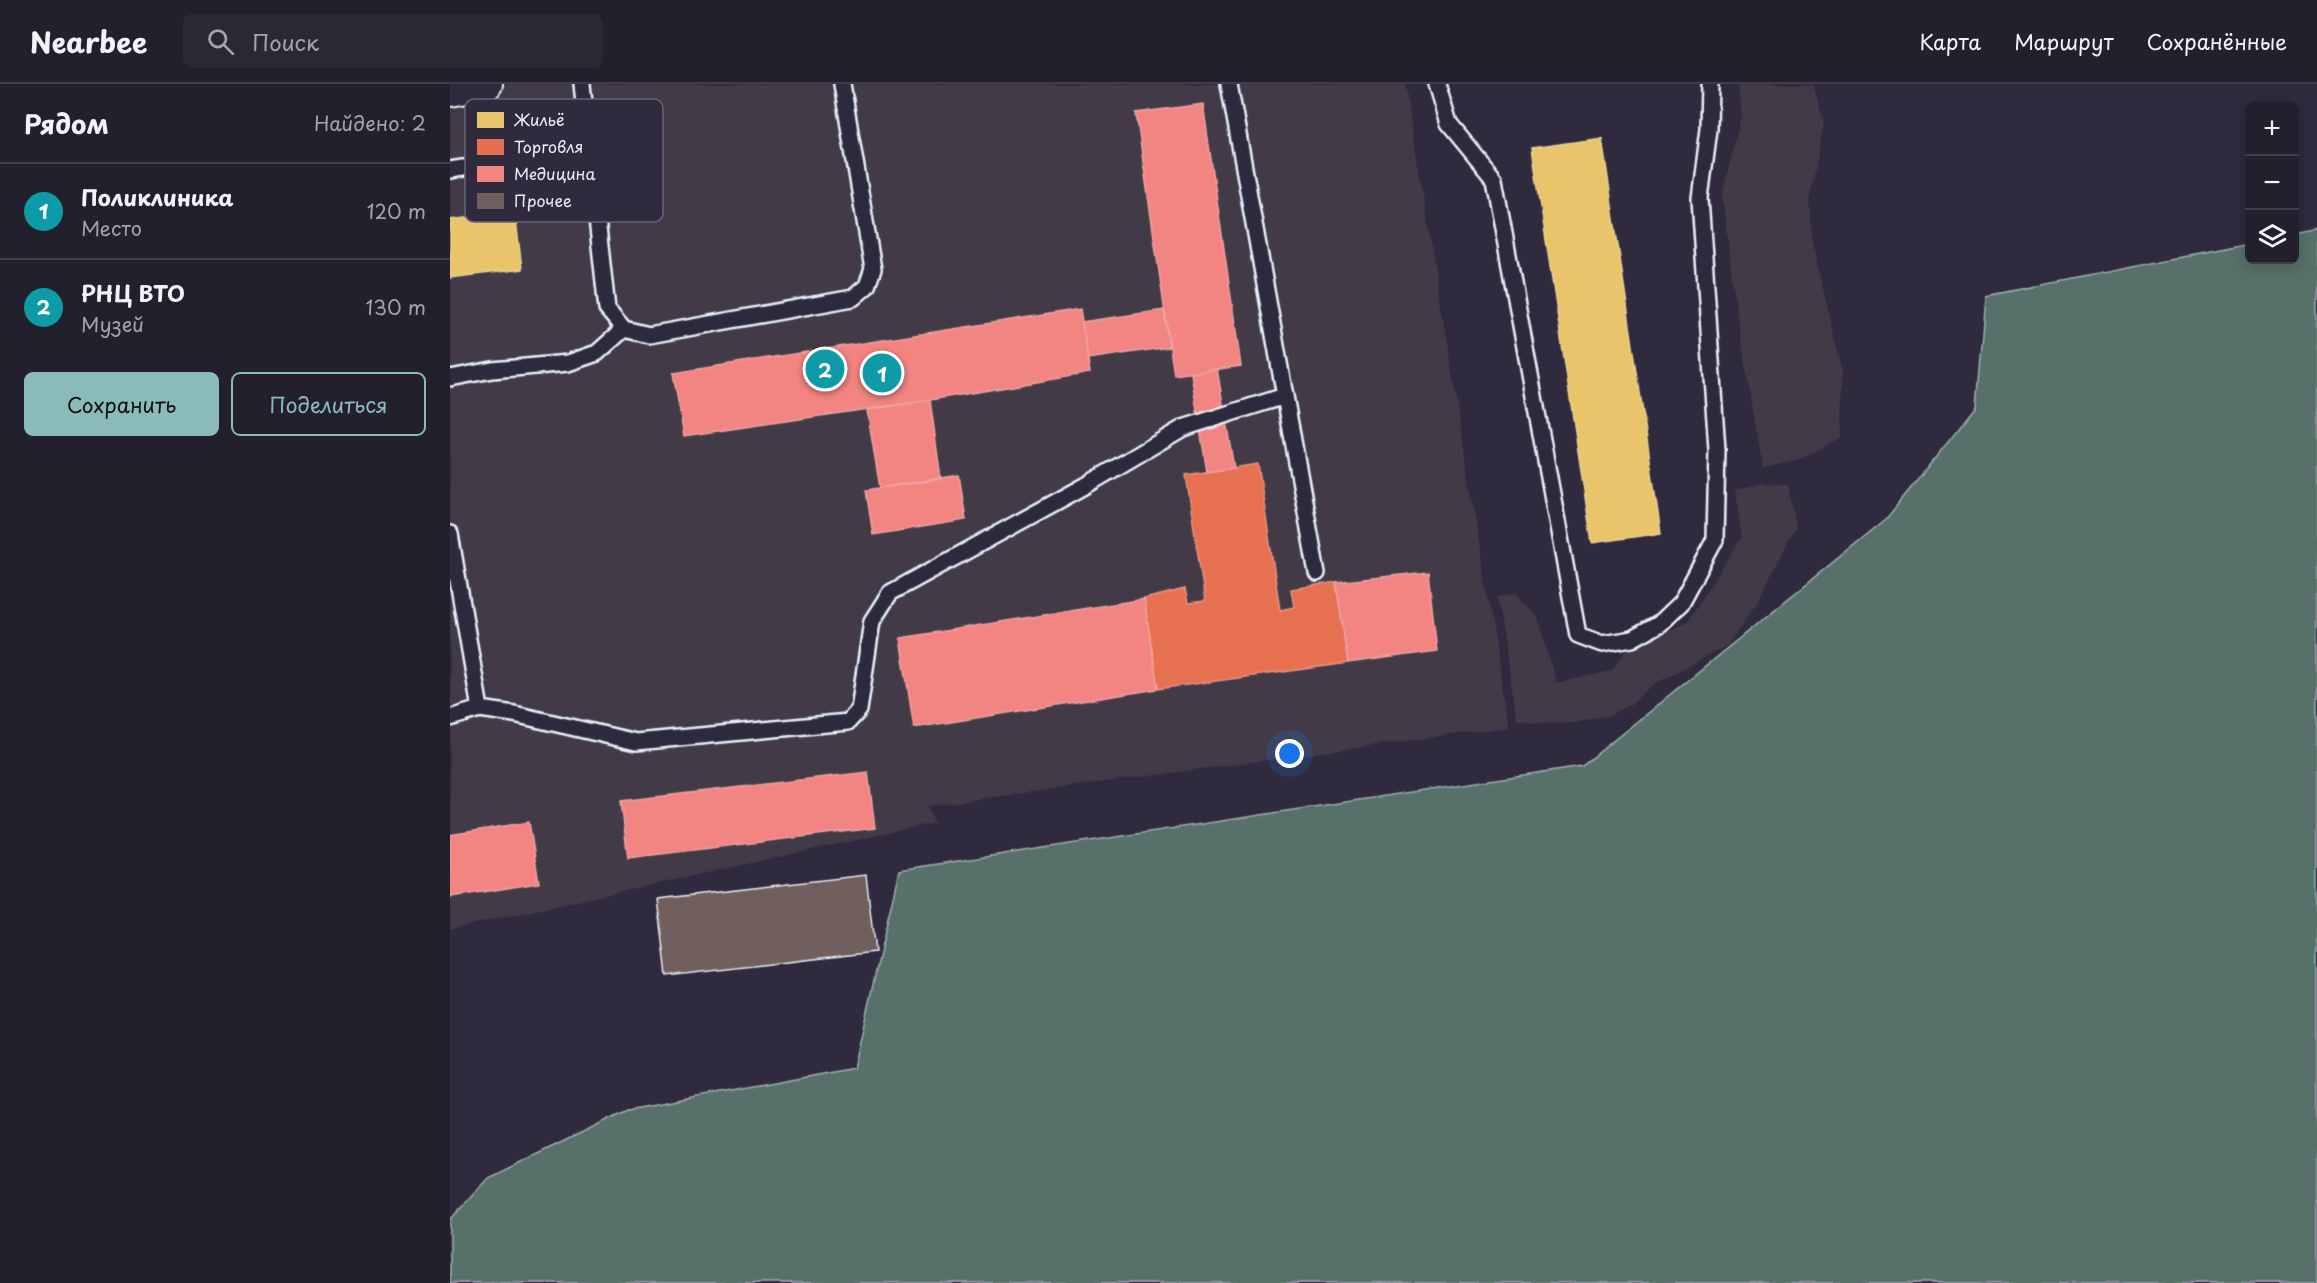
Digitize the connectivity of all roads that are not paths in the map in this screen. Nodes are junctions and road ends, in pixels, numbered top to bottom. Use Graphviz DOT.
graph roads {
  1 [pos="487,84"];
  2 [pos="582,84"];
  3 [pos="842,84"];
  4 [pos="1229,84"];
  5 [pos="1437,84"];
  6 [pos="1710,84"];
  7 [pos="450,91"];
  8 [pos="584,99"];
  9 [pos="597,222"];
  10 [pos="624,329"];
  11 [pos="450,378"];
  12 [pos="1285,396"];
  13 [pos="450,534"];
  14 [pos="1317,573"];
  15 [pos="480,709"];
  16 [pos="450,718"];
  1 -- 7 [label="street"];
  2 -- 8 [label="lane"];
  3 -- 10 [label="lane"];
  4 -- 12 [label="lane"];
  5 -- 6 [label="lane"];
  9 -- 10 [label="lane"];
  10 -- 11 [label="lane"];
  12 -- 14 [label="lane"];
  12 -- 15 [label="lane"];
  13 -- 15 [label="lane"];
  15 -- 16 [label="lane"];
}
